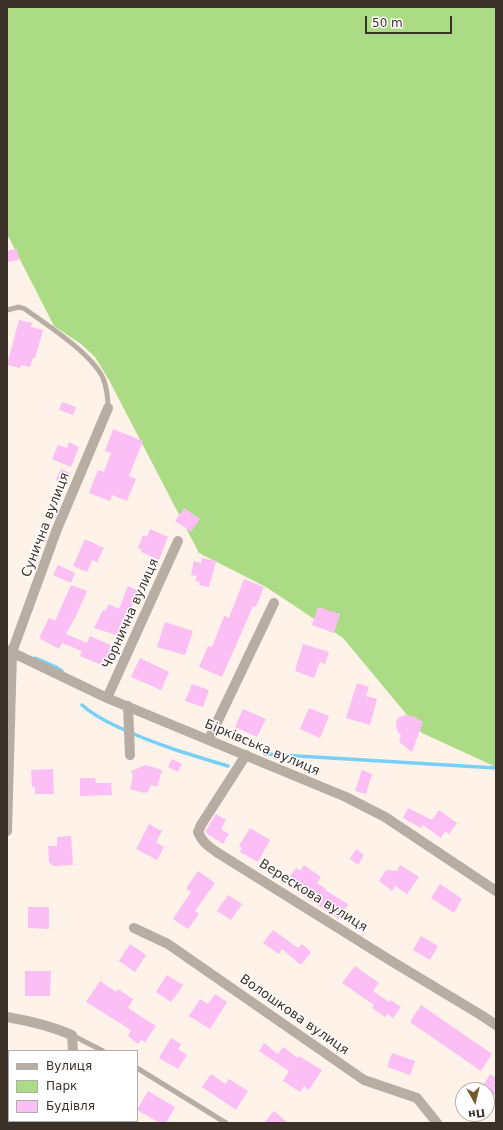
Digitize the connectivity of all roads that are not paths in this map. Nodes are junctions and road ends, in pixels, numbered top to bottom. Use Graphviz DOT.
graph roads {
  1 [pos="7,310"];
  2 [pos="108,408"];
  3 [pos="178,541"];
  4 [pos="274,603"];
  5 [pos="10,651"];
  6 [pos="107,698"];
  7 [pos="128,706"];
  8 [pos="209,739"];
  9 [pos="130,755"];
  10 [pos="246,755"];
  11 [pos="7,830"];
  12 [pos="496,891"];
  13 [pos="134,928"];
  14 [pos="7,1017"];
  15 [pos="496,1025"];
  16 [pos="72,1035"];
  17 [pos="73,1050"];
  18 [pos="101,1050"];
  19 [pos="138,1069"];
  20 [pos="226,1123"];
  21 [pos="437,1123"];
  1 -- 2 [label="lane"];
  2 -- 5 [label="street, Сунична вулиця"];
  3 -- 6 [label="street, Чорнична вулиця"];
  4 -- 8 [label="street"];
  5 -- 6 [label="street, Бірківська вулиця"];
  5 -- 11 [label="street, Сунична вулиця"];
  6 -- 7 [label="street, Бірківська вулиця"];
  7 -- 8 [label="street, Бірківська вулиця"];
  7 -- 9 [label="street"];
  8 -- 10 [label="street, Бірківська вулиця"];
  10 -- 12 [label="street, Бірківська вулиця"];
  10 -- 15 [label="street, Верескова вулиця"];
  13 -- 21 [label="street, Волошкова вулиця"];
  14 -- 16 [label="street"];
  16 -- 17 [label="street"];
  16 -- 18 [label="lane"];
  19 -- 20 [label="lane"];
}
